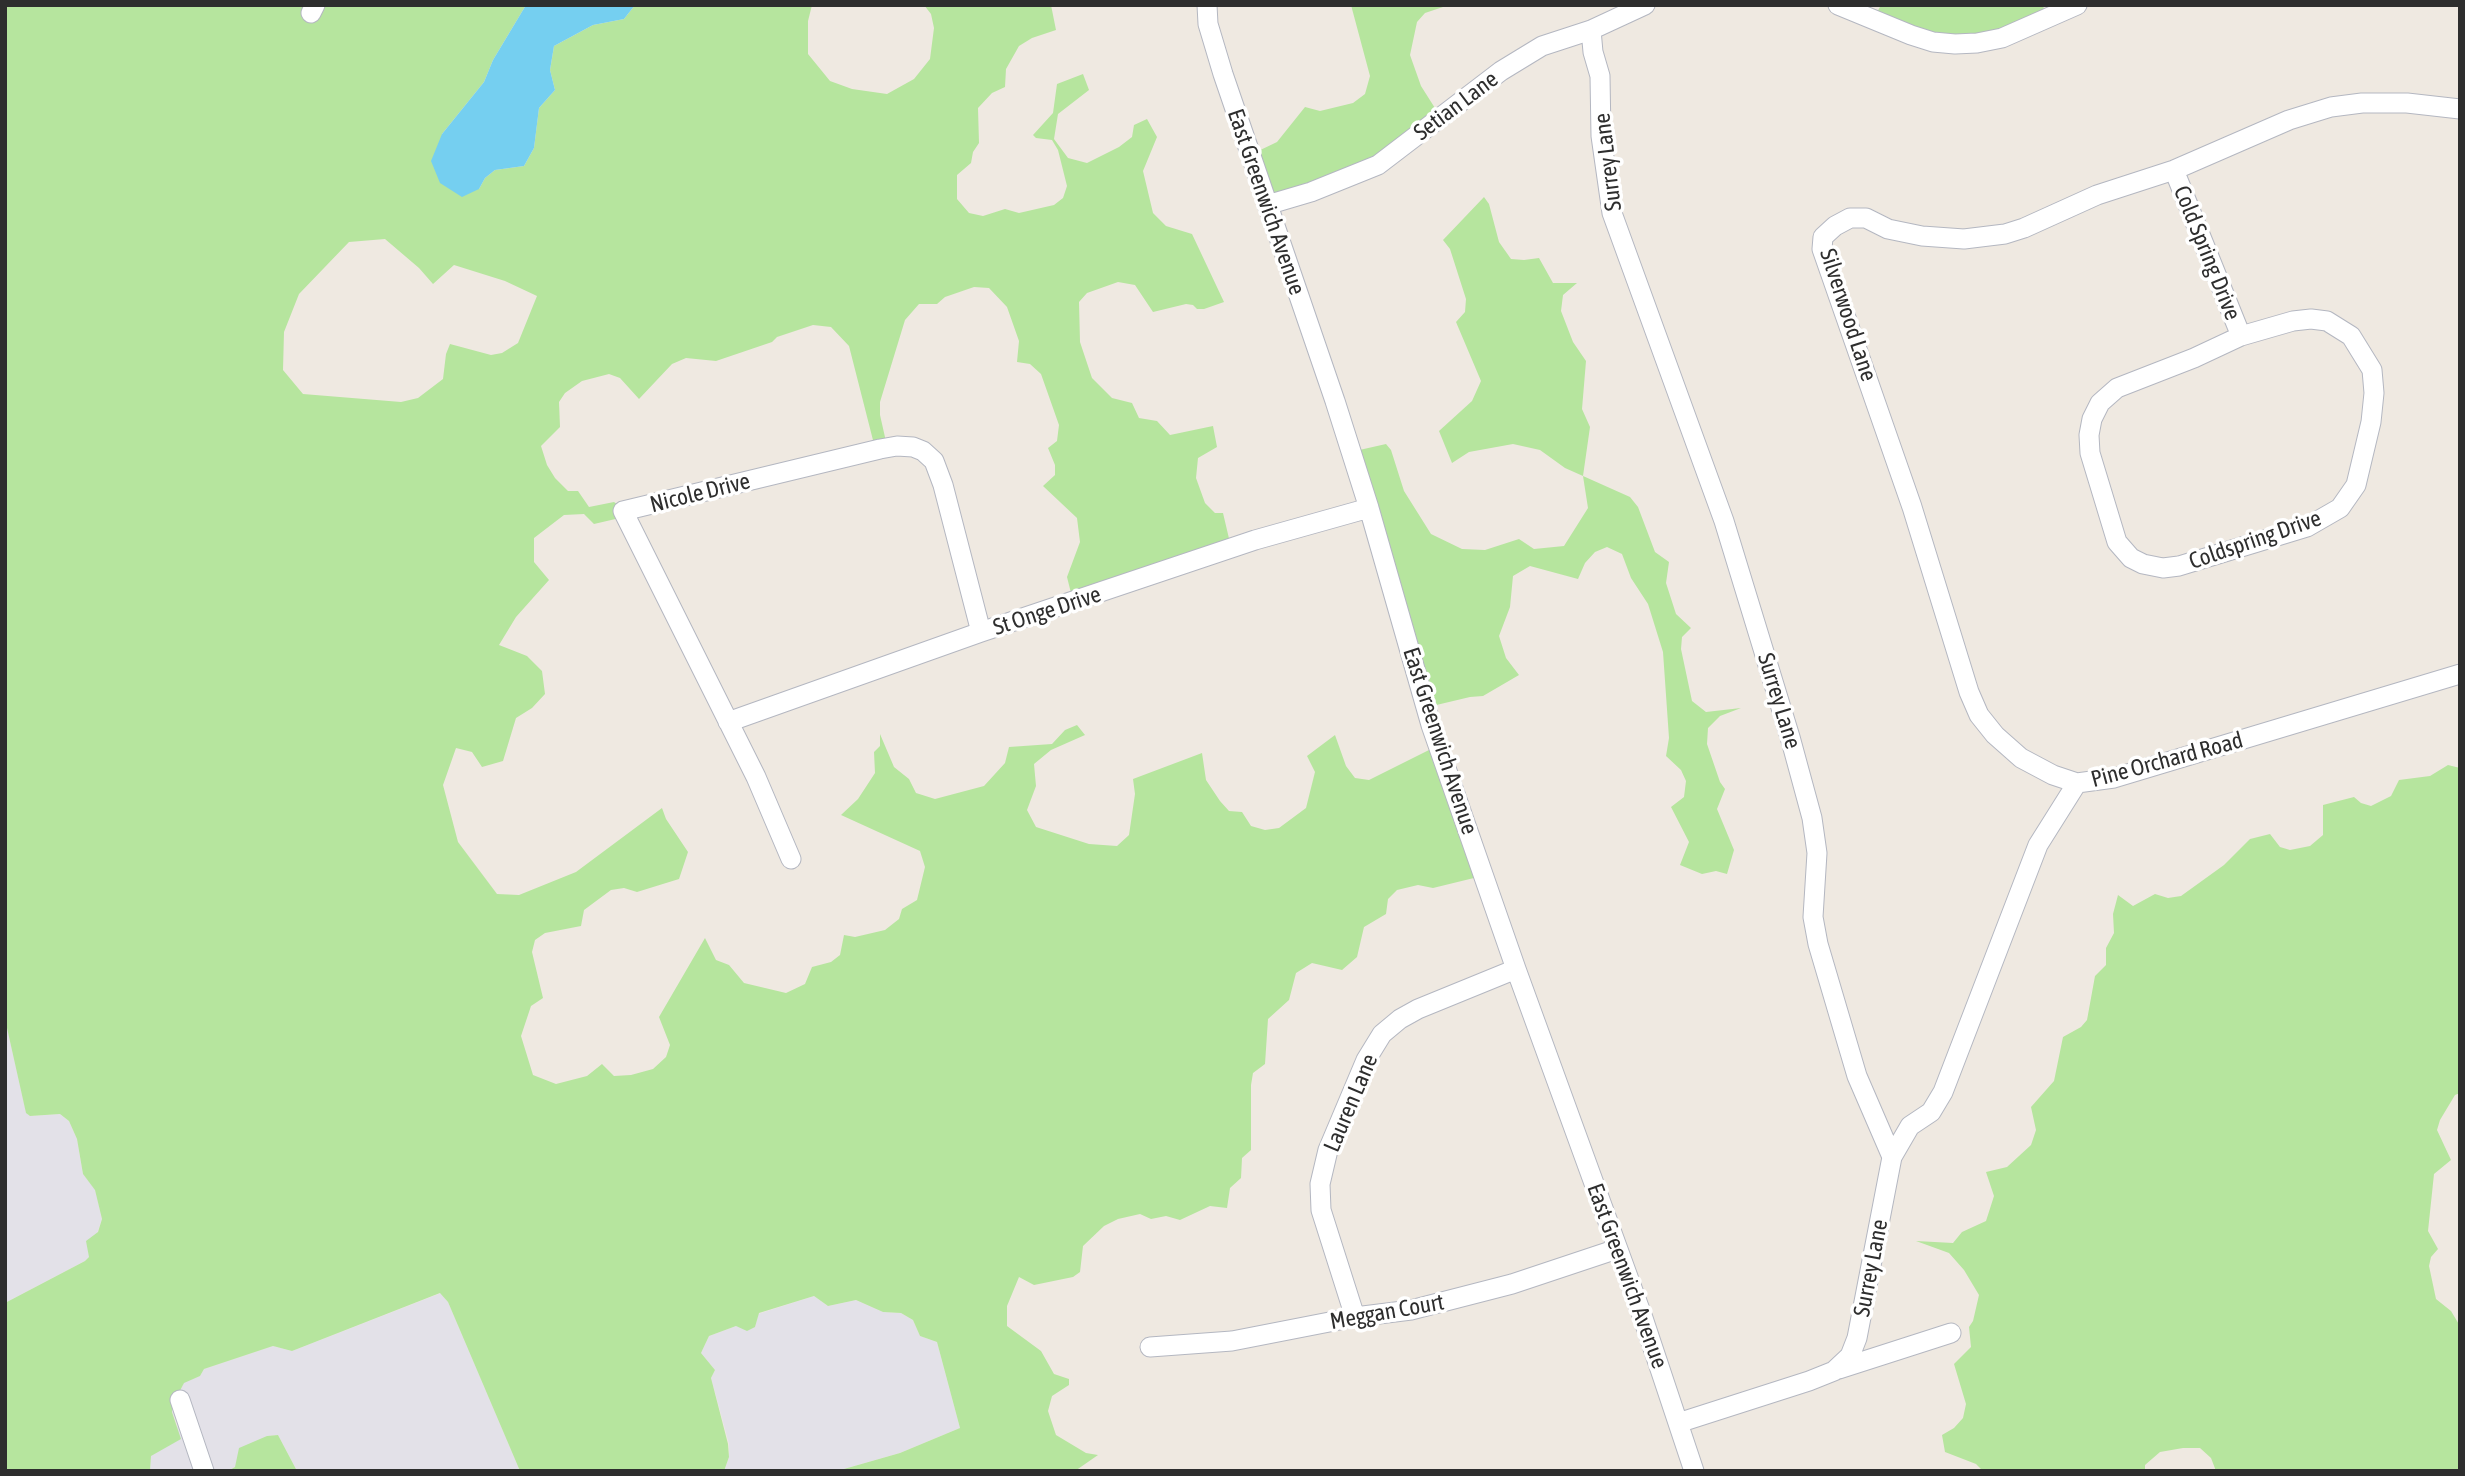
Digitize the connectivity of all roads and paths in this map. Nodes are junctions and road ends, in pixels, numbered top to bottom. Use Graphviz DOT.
graph roads {
  1 [pos="1207,5"];
  2 [pos="1645,5"];
  3 [pos="1838,5"];
  4 [pos="2077,5"];
  5 [pos="1591,30"];
  6 [pos="2460,109"];
  7 [pos="2174,170"];
  8 [pos="1267,205"];
  9 [pos="2241,336"];
  10 [pos="1369,508"];
  11 [pos="981,632"];
  12 [pos="2460,674"];
  13 [pos="727,722"];
  14 [pos="2077,783"];
  15 [pos="791,859"];
  16 [pos="1516,969"];
  17 [pos="1892,1157"];
  18 [pos="1617,1249"];
  19 [pos="1355,1317"];
  20 [pos="1951,1332"];
  21 [pos="1150,1347"];
  22 [pos="1834,1371"];
  23 [pos="180,1400"];
  24 [pos="1678,1423"];
  25 [pos="204,1471"];
  26 [pos="1694,1471"];
  1 -- 8 [label="street, East Greenwich Avenue"];
  2 -- 5 [label="street, Setian Lane"];
  3 -- 4 [label="street"];
  5 -- 8 [label="street, Setian Lane"];
  5 -- 17 [label="street, Surrey Lane"];
  6 -- 7 [label="street, Silverwood Lane"];
  7 -- 9 [label="street, Cold Spring Drive"];
  7 -- 14 [label="street, Silverwood Lane"];
  8 -- 10 [label="street, East Greenwich Avenue"];
  9 -- 9 [label="street, Coldspring Drive"];
  10 -- 11 [label="street, St Onge Drive"];
  10 -- 16 [label="street, East Greenwich Avenue"];
  11 -- 13 [label="street, St Onge Drive"];
  11 -- 13 [label="street, Nicole Drive"];
  12 -- 14 [label="street, Pine Orchard Road"];
  13 -- 15 [label="street, Nicole Drive"];
  14 -- 17 [label="street, Pine Orchard Road"];
  16 -- 18 [label="street, East Greenwich Avenue"];
  16 -- 19 [label="street, Lauren Lane"];
  17 -- 22 [label="street, Surrey Lane"];
  18 -- 19 [label="street, Meggan Court"];
  18 -- 24 [label="street, East Greenwich Avenue"];
  19 -- 21 [label="street, Meggan Court"];
  20 -- 22 [label="street"];
  22 -- 24 [label="street"];
  23 -- 25 [label="street"];
  24 -- 26 [label="street, East Greenwich Avenue"];
}
